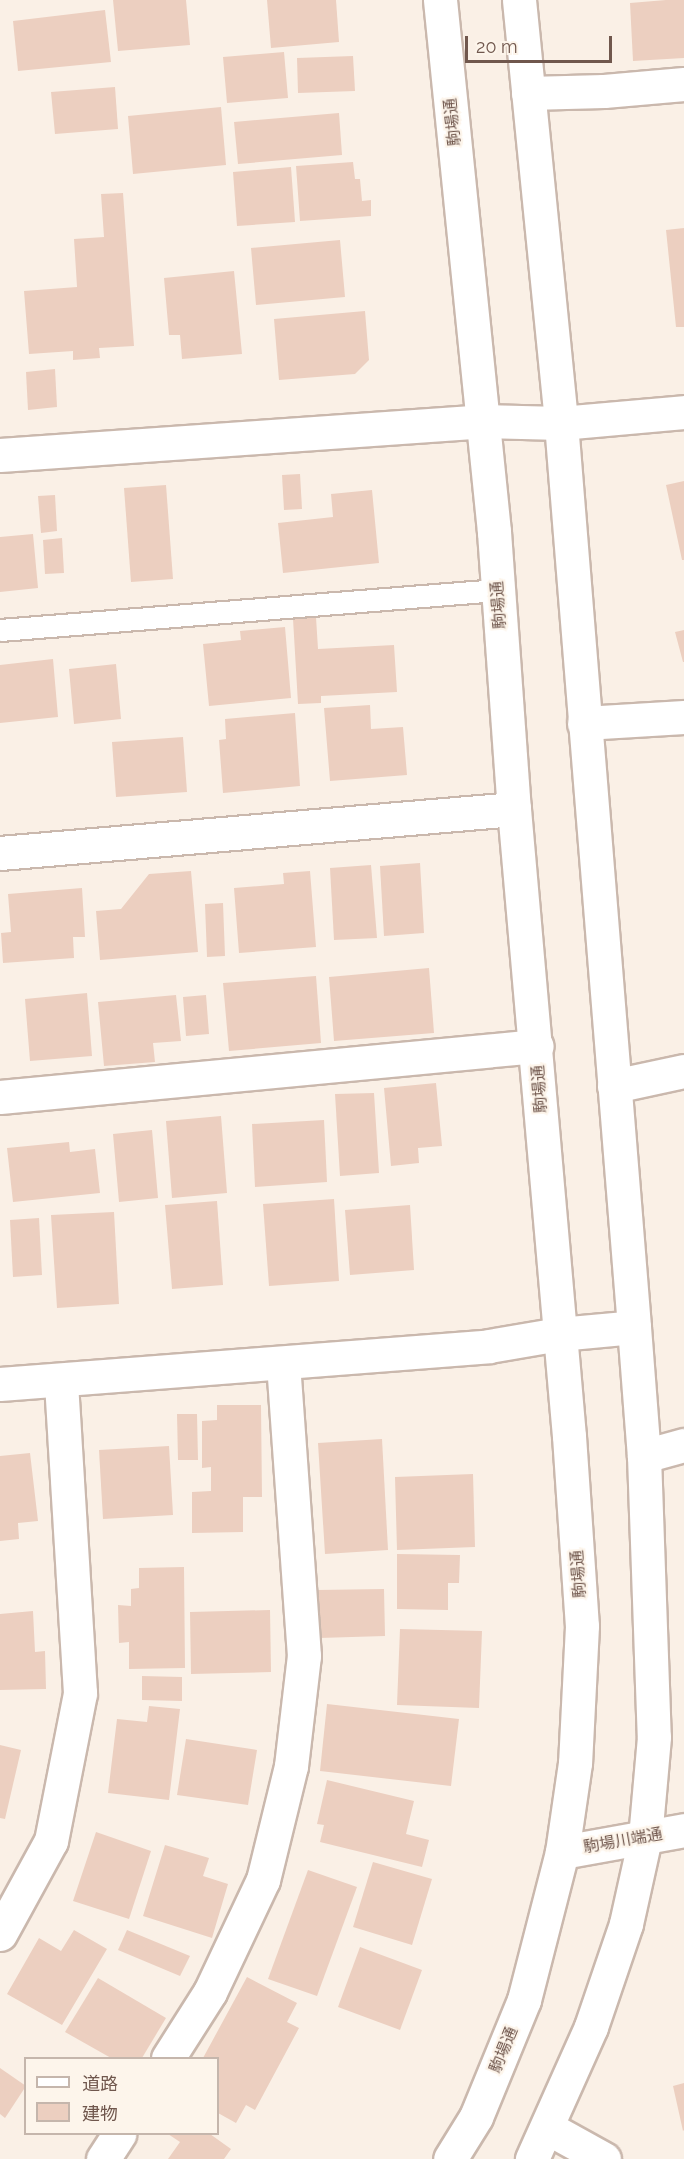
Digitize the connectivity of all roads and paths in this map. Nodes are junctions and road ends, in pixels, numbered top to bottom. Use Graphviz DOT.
graph roads {
  1 [pos="440,0"];
  2 [pos="519,0"];
  3 [pos="684,84"];
  4 [pos="528,93"];
  5 [pos="684,412"];
  6 [pos="483,422"];
  7 [pos="561,423"];
  8 [pos="0,455"];
  9 [pos="498,590"];
  10 [pos="0,630"];
  11 [pos="684,717"];
  12 [pos="584,723"];
  13 [pos="514,809"];
  14 [pos="0,853"];
  15 [pos="537,1046"];
  16 [pos="684,1071"];
  17 [pos="614,1086"];
  18 [pos="0,1097"];
  19 [pos="634,1327"];
  20 [pos="559,1334"];
  21 [pos="283,1364"];
  22 [pos="62,1381"];
  23 [pos="0,1384"];
  24 [pos="684,1445"];
  25 [pos="644,1456"];
  26 [pos="684,1830"];
  27 [pos="645,1838"];
  28 [pos="562,1852"];
  29 [pos="0,1934"];
  30 [pos="169,2057"];
  31 [pos="548,2128"];
  32 [pos="118,2135"];
  33 [pos="103,2159"];
  34 [pos="450,2159"];
  35 [pos="532,2159"];
  36 [pos="604,2159"];
  1 -- 6 [label="street, 駒場通"];
  2 -- 4 [label="street"];
  3 -- 4 [label="street"];
  4 -- 7 [label="street"];
  5 -- 7 [label="street"];
  6 -- 7 [label="street"];
  6 -- 8 [label="street"];
  6 -- 9 [label="street, 駒場通"];
  7 -- 12 [label="street"];
  9 -- 10 [label="lane"];
  9 -- 13 [label="street, 駒場通"];
  11 -- 12 [label="street"];
  12 -- 17 [label="street"];
  13 -- 14 [label="street"];
  13 -- 15 [label="street, 駒場通"];
  15 -- 18 [label="street"];
  15 -- 20 [label="street, 駒場通"];
  16 -- 17 [label="street"];
  17 -- 19 [label="street"];
  19 -- 20 [label="street"];
  19 -- 25 [label="street"];
  20 -- 21 [label="street"];
  20 -- 28 [label="street, 駒場通"];
  21 -- 22 [label="street"];
  21 -- 30 [label="street"];
  22 -- 23 [label="street"];
  22 -- 29 [label="street"];
  24 -- 25 [label="street"];
  25 -- 27 [label="street"];
  26 -- 27 [label="street, 駒場川端通"];
  27 -- 28 [label="street, 駒場川端通"];
  27 -- 31 [label="street"];
  28 -- 34 [label="street, 駒場通"];
  31 -- 35 [label="street"];
  31 -- 36 [label="street"];
  32 -- 33 [label="street"];
}
